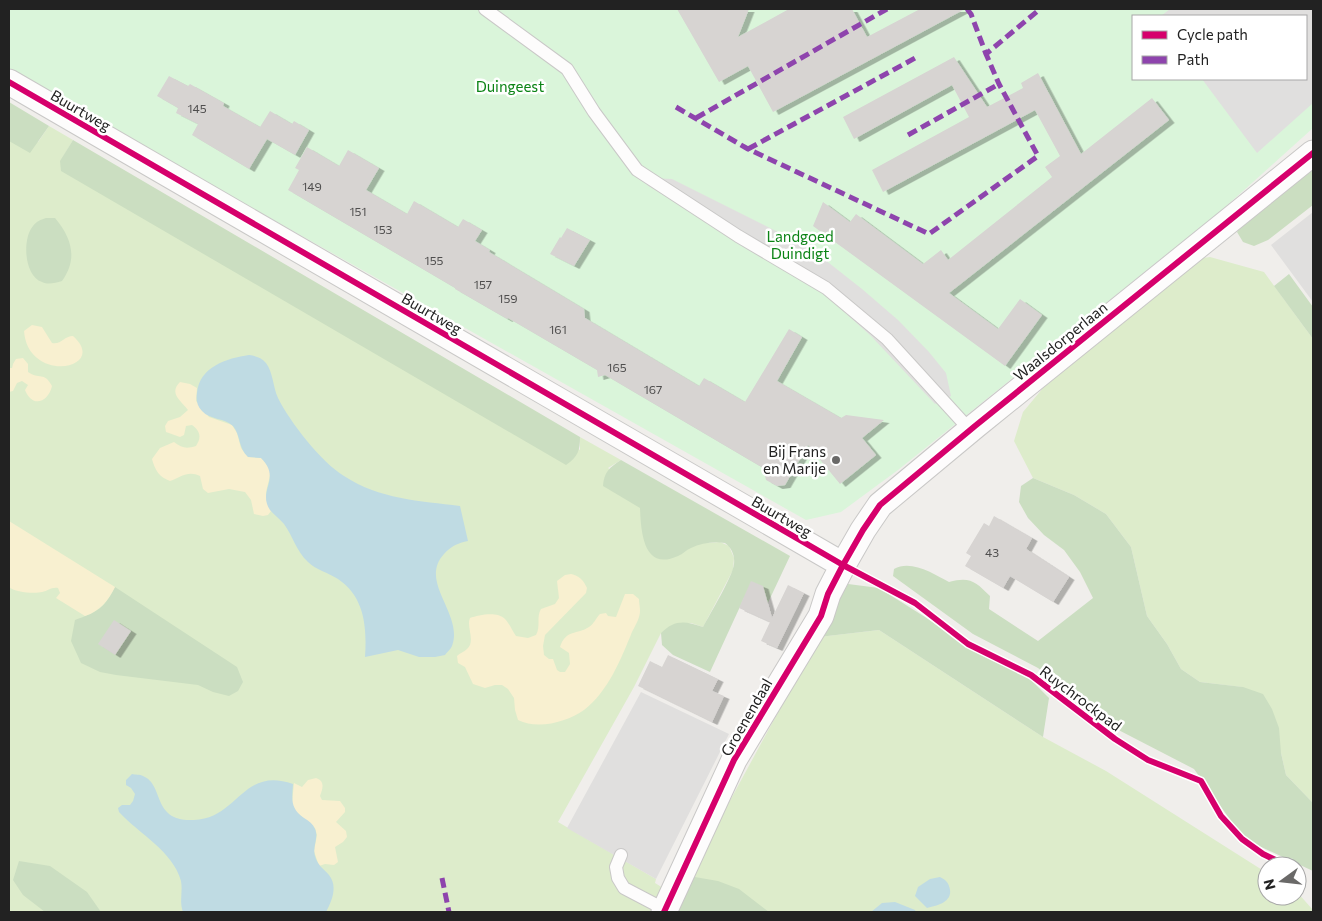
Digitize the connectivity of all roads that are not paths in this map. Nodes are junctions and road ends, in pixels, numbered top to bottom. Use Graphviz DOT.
graph roads {
  1 [pos="485,9"];
  2 [pos="9,82"];
  3 [pos="1313,152"];
  4 [pos="970,430"];
  5 [pos="842,565"];
  6 [pos="621,855"];
  7 [pos="665,911"];
  1 -- 4 [label="lane"];
  2 -- 5 [label="street, Buurtweg"];
  3 -- 4 [label="street, Waalsdorperlaan"];
  4 -- 5 [label="street, Waalsdorperlaan"];
  5 -- 7 [label="street, Groenendaal"];
  6 -- 7 [label="lane"];
}
